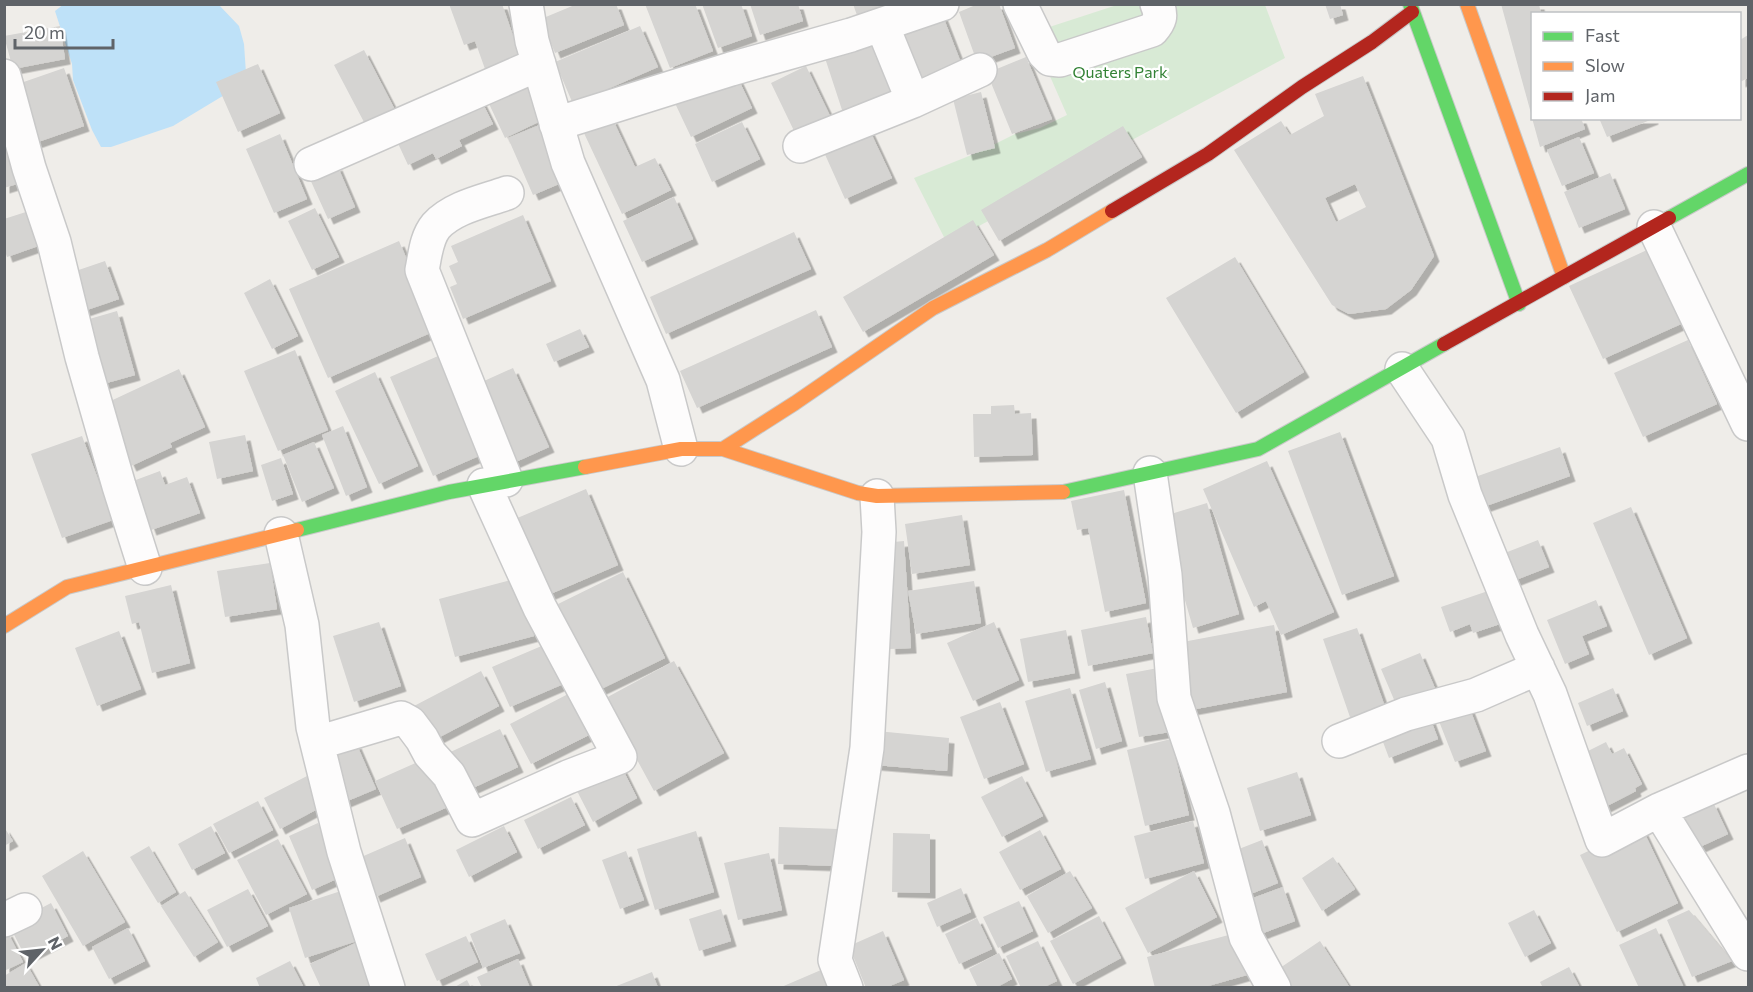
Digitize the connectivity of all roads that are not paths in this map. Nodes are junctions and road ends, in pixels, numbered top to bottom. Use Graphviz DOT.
graph roads {
  1 [pos="526,4"];
  2 [pos="942,4"];
  3 [pos="1020,4"];
  4 [pos="1157,4"];
  5 [pos="1467,4"];
  6 [pos="1411,8"];
  7 [pos="882,25"];
  8 [pos="539,64"];
  9 [pos="980,70"];
  10 [pos="4,76"];
  11 [pos="913,101"];
  12 [pos="556,124"];
  13 [pos="800,146"];
  14 [pos="311,164"];
  15 [pos="1749,174"];
  16 [pos="507,193"];
  17 [pos="1654,227"];
  18 [pos="1564,277"];
  19 [pos="1519,304"];
  20 [pos="1402,369"];
  21 [pos="1749,424"];
  22 [pos="681,449"];
  23 [pos="723,449"];
  24 [pos="1150,474"];
  25 [pos="495,482"];
  26 [pos="877,496"];
  27 [pos="281,534"];
  28 [pos="145,568"];
  29 [pos="4,626"];
  30 [pos="1538,668"];
  31 [pos="1339,741"];
  32 [pos="317,743"];
  33 [pos="1749,771"];
  34 [pos="1659,810"];
  35 [pos="1749,954"];
  36 [pos="388,987"];
  37 [pos="846,987"];
  38 [pos="1274,987"];
  1 -- 8 [label="street"];
  2 -- 7 [label="street"];
  3 -- 4 [label="street"];
  5 -- 18 [label="main road"];
  6 -- 19 [label="main road"];
  6 -- 23 [label="main road"];
  7 -- 11 [label="street"];
  7 -- 12 [label="street"];
  8 -- 12 [label="street"];
  8 -- 14 [label="street"];
  9 -- 11 [label="street"];
  10 -- 28 [label="street"];
  11 -- 13 [label="street"];
  12 -- 22 [label="street"];
  15 -- 17 [label="main road"];
  16 -- 25 [label="street"];
  17 -- 18 [label="main road"];
  17 -- 21 [label="street"];
  18 -- 19 [label="main road"];
  19 -- 20 [label="main road"];
  20 -- 24 [label="main road"];
  20 -- 30 [label="street"];
  22 -- 23 [label="main road"];
  22 -- 25 [label="main road"];
  23 -- 26 [label="main road"];
  24 -- 26 [label="main road"];
  24 -- 38 [label="street"];
  25 -- 27 [label="main road"];
  25 -- 32 [label="street"];
  26 -- 37 [label="street"];
  27 -- 28 [label="main road"];
  27 -- 32 [label="street"];
  28 -- 29 [label="main road"];
  30 -- 31 [label="street"];
  30 -- 34 [label="street"];
  32 -- 36 [label="street"];
  33 -- 34 [label="street"];
  34 -- 35 [label="street"];
}
